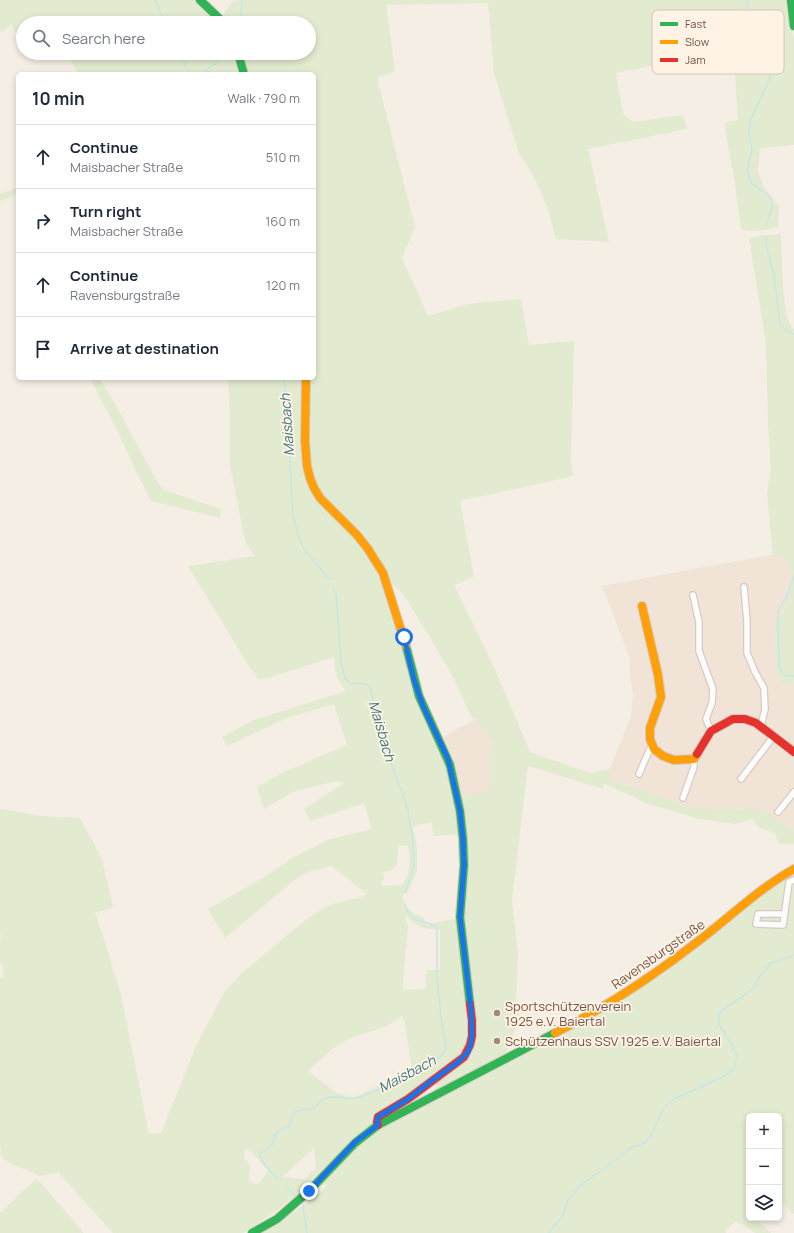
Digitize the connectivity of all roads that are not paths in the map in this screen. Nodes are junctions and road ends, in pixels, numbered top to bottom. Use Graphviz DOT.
graph roads {
  1 [pos="200,0"];
  2 [pos="791,0"];
  3 [pos="218,16"];
  4 [pos="794,26"];
  5 [pos="240,60"];
  6 [pos="243,72"];
  7 [pos="306,380"];
  8 [pos="744,588"];
  9 [pos="693,595"];
  10 [pos="642,606"];
  11 [pos="761,726"];
  12 [pos="711,731"];
  13 [pos="773,737"];
  14 [pos="652,744"];
  15 [pos="794,752"];
  16 [pos="694,759"];
  17 [pos="639,774"];
  18 [pos="741,779"];
  19 [pos="794,792"];
  20 [pos="683,798"];
  21 [pos="778,812"];
  22 [pos="794,869"];
  23 [pos="794,880"];
  24 [pos="785,914"];
  25 [pos="378,1125"];
  26 [pos="252,1233"];
  1 -- 3 [label="street"];
  2 -- 4 [label="street"];
  5 -- 6 [label="street"];
  7 -- 25 [label="street"];
  8 -- 11 [label="street"];
  9 -- 12 [label="street"];
  10 -- 14 [label="street"];
  11 -- 12 [label="street"];
  11 -- 13 [label="street"];
  12 -- 16 [label="street"];
  13 -- 15 [label="street"];
  13 -- 18 [label="street"];
  14 -- 16 [label="street"];
  14 -- 17 [label="street"];
  16 -- 20 [label="street"];
  19 -- 21 [label="street"];
  22 -- 25 [label="street, Ravensburgstraße"];
  23 -- 24 [label="street"];
  24 -- 24 [label="street"];
  25 -- 26 [label="street, Ravensburgstraße"];
}
